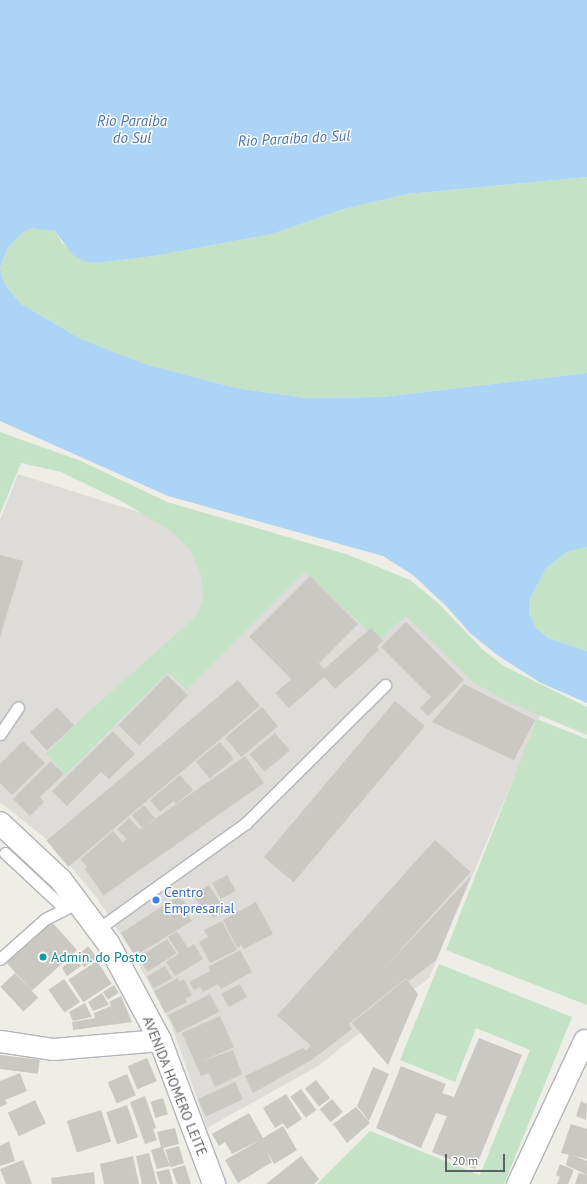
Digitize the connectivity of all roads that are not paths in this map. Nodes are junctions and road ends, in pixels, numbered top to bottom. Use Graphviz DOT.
graph roads {
  1 [pos="385,685"];
  2 [pos="18,707"];
  3 [pos="0,734"];
  4 [pos="0,822"];
  5 [pos="8,850"];
  6 [pos="72,905"];
  7 [pos="98,929"];
  8 [pos="0,959"];
  9 [pos="160,1040"];
  10 [pos="584,1040"];
  11 [pos="0,1041"];
  12 [pos="214,1184"];
  13 [pos="517,1184"];
  1 -- 7 [label="lane"];
  2 -- 3 [label="lane"];
  4 -- 5 [label="street, AVENIDA HOMERO LEITE"];
  5 -- 6 [label="street, AVENIDA HOMERO LEITE"];
  6 -- 7 [label="street, AVENIDA HOMERO LEITE"];
  6 -- 8 [label="lane"];
  7 -- 9 [label="street, AVENIDA HOMERO LEITE"];
  9 -- 11 [label="street"];
  9 -- 12 [label="street, AVENIDA HOMERO LEITE"];
  10 -- 13 [label="street"];
}
